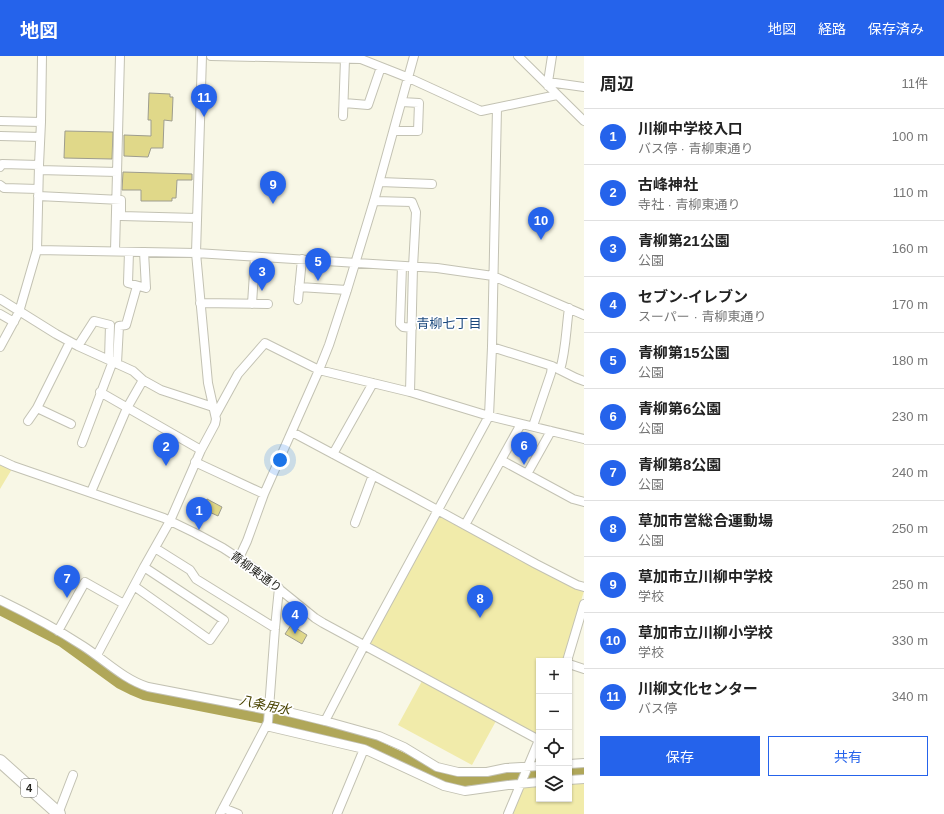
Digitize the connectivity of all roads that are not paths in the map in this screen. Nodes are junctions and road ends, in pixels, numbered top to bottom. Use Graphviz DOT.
graph roads {
  1 [pos="42,56"];
  2 [pos="120,56"];
  3 [pos="202,56"];
  4 [pos="210,56"];
  5 [pos="414,56"];
  6 [pos="518,56"];
  7 [pos="552,56"];
  8 [pos="285,57"];
  9 [pos="345,59"];
  10 [pos="381,67"];
  11 [pos="409,78"];
  12 [pos="548,84"];
  13 [pos="584,88"];
  14 [pos="557,96"];
  15 [pos="402,102"];
  16 [pos="344,103"];
  17 [pos="497,108"];
  18 [pos="343,116"];
  19 [pos="0,121"];
  20 [pos="584,121"];
  21 [pos="41,122"];
  22 [pos="394,131"];
  23 [pos="0,136"];
  24 [pos="40,137"];
  25 [pos="0,167"];
  26 [pos="39,168"];
  27 [pos="117,172"];
  28 [pos="380,182"];
  29 [pos="432,184"];
  30 [pos="0,185"];
  31 [pos="38,193"];
  32 [pos="116,199"];
  33 [pos="374,201"];
  34 [pos="197,218"];
  35 [pos="37,250"];
  36 [pos="115,251"];
  37 [pos="129,252"];
  38 [pos="144,252"];
  39 [pos="196,253"];
  40 [pos="255,257"];
  41 [pos="302,259"];
  42 [pos="356,263"];
  43 [pos="402,266"];
  44 [pos="413,266"];
  45 [pos="493,276"];
  46 [pos="137,286"];
  47 [pos="299,287"];
  48 [pos="348,290"];
  49 [pos="0,299"];
  50 [pos="298,300"];
  51 [pos="200,303"];
  52 [pos="252,304"];
  53 [pos="268,304"];
  54 [pos="569,308"];
  55 [pos="19,312"];
  56 [pos="0,314"];
  57 [pos="584,315"];
  58 [pos="14,322"];
  59 [pos="412,328"];
  60 [pos="70,342"];
  61 [pos="78,346"];
  62 [pos="0,347"];
  63 [pos="492,347"];
  64 [pos="113,361"];
  65 [pos="552,366"];
  66 [pos="319,370"];
  67 [pos="560,370"];
  68 [pos="143,380"];
  69 [pos="584,381"];
  70 [pos="373,383"];
  71 [pos="101,392"];
  72 [pos="410,392"];
  73 [pos="127,407"];
  74 [pos="37,408"];
  75 [pos="214,411"];
  76 [pos="489,416"];
  77 [pos="28,421"];
  78 [pos="71,424"];
  79 [pos="522,424"];
  80 [pos="533,426"];
  81 [pos="551,431"];
  82 [pos="292,432"];
  83 [pos="584,439"];
  84 [pos="82,444"];
  85 [pos="201,450"];
  86 [pos="333,454"];
  87 [pos="0,460"];
  88 [pos="501,460"];
  89 [pos="196,462"];
  90 [pos="527,474"];
  91 [pos="373,475"];
  92 [pos="91,492"];
  93 [pos="264,494"];
  94 [pos="584,502"];
  95 [pos="438,510"];
  96 [pos="170,521"];
  97 [pos="355,523"];
  98 [pos="465,525"];
  99 [pos="155,548"];
  100 [pos="239,558"];
  101 [pos="144,568"];
  102 [pos="134,586"];
  103 [pos="584,587"];
  104 [pos="279,588"];
  105 [pos="0,600"];
  106 [pos="124,604"];
  107 [pos="584,604"];
  108 [pos="275,628"];
  109 [pos="58,631"];
  110 [pos="364,646"];
  111 [pos="97,655"];
  112 [pos="568,658"];
  113 [pos="572,665"];
  114 [pos="584,669"];
  115 [pos="268,709"];
  116 [pos="325,721"];
  117 [pos="267,724"];
  118 [pos="536,738"];
  119 [pos="536,747"];
  120 [pos="364,749"];
  121 [pos="0,761"];
  122 [pos="584,763"];
  123 [pos="572,764"];
  124 [pos="536,766"];
  125 [pos="528,767"];
  126 [pos="73,775"];
  127 [pos="584,779"];
  128 [pos="572,780"];
  129 [pos="521,782"];
  130 [pos="536,782"];
  131 [pos="222,811"];
  132 [pos="58,814"];
  133 [pos="238,814"];
  134 [pos="337,814"];
  135 [pos="508,814"];
  1 -- 21 [label="street"];
  2 -- 27 [label="street"];
  3 -- 34 [label="street"];
  4 -- 8 [label="street"];
  5 -- 11 [label="street"];
  6 -- 12 [label="street"];
  7 -- 12 [label="street"];
  8 -- 9 [label="street"];
  9 -- 10 [label="street"];
  9 -- 16 [label="street"];
  10 -- 11 [label="street"];
  10 -- 16 [label="street"];
  11 -- 15 [label="street"];
  11 -- 17 [label="street"];
  12 -- 13 [label="street"];
  12 -- 14 [label="street"];
  14 -- 17 [label="street"];
  14 -- 20 [label="street"];
  15 -- 22 [label="street"];
  15 -- 22 [label="street"];
  16 -- 18 [label="street"];
  17 -- 45 [label="street"];
  19 -- 21 [label="street"];
  21 -- 24 [label="street"];
  22 -- 28 [label="street"];
  23 -- 24 [label="street"];
  24 -- 26 [label="street"];
  25 -- 26 [label="street"];
  26 -- 27 [label="street"];
  26 -- 31 [label="street"];
  27 -- 32 [label="street"];
  28 -- 29 [label="street"];
  28 -- 33 [label="street"];
  30 -- 31 [label="street"];
  31 -- 32 [label="street"];
  31 -- 35 [label="street"];
  32 -- 34 [label="street"];
  32 -- 36 [label="street"];
  33 -- 42 [label="street"];
  33 -- 44 [label="street"];
  34 -- 39 [label="street"];
  35 -- 36 [label="street"];
  35 -- 55 [label="street"];
  36 -- 37 [label="street"];
  37 -- 38 [label="street"];
  37 -- 46 [label="street"];
  38 -- 39 [label="street"];
  38 -- 46 [label="street"];
  39 -- 40 [label="street"];
  39 -- 51 [label="street"];
  40 -- 41 [label="street"];
  40 -- 52 [label="street"];
  41 -- 42 [label="street"];
  41 -- 47 [label="street"];
  42 -- 43 [label="street"];
  42 -- 48 [label="street"];
  43 -- 44 [label="street"];
  43 -- 59 [label="street"];
  44 -- 45 [label="street"];
  44 -- 59 [label="street"];
  45 -- 54 [label="street"];
  45 -- 63 [label="street"];
  46 -- 64 [label="street"];
  47 -- 48 [label="street"];
  47 -- 50 [label="street"];
  48 -- 66 [label="street"];
  49 -- 55 [label="street"];
  51 -- 52 [label="street"];
  51 -- 75 [label="street"];
  52 -- 53 [label="street"];
  54 -- 57 [label="street"];
  54 -- 67 [label="street"];
  55 -- 58 [label="street"];
  55 -- 60 [label="street"];
  56 -- 58 [label="street"];
  58 -- 62 [label="street"];
  59 -- 72 [label="street"];
  60 -- 61 [label="street"];
  60 -- 74 [label="street"];
  61 -- 64 [label="street"];
  61 -- 64 [label="street"];
  63 -- 65 [label="street"];
  63 -- 76 [label="street"];
  64 -- 68 [label="street"];
  64 -- 71 [label="street"];
  65 -- 67 [label="street"];
  65 -- 80 [label="street"];
  66 -- 70 [label="street"];
  66 -- 75 [label="street"];
  66 -- 82 [label="street"];
  67 -- 69 [label="street"];
  68 -- 73 [label="street"];
  68 -- 75 [label="street"];
  70 -- 72 [label="street"];
  70 -- 86 [label="street"];
  71 -- 73 [label="street"];
  71 -- 84 [label="street"];
  72 -- 76 [label="street"];
  73 -- 85 [label="street"];
  73 -- 92 [label="street"];
  74 -- 77 [label="street"];
  74 -- 78 [label="street"];
  75 -- 85 [label="street"];
  76 -- 79 [label="street"];
  76 -- 95 [label="street"];
  79 -- 80 [label="street"];
  79 -- 88 [label="street"];
  80 -- 81 [label="street"];
  81 -- 83 [label="street"];
  81 -- 90 [label="street"];
  82 -- 86 [label="street"];
  82 -- 93 [label="street"];
  85 -- 89 [label="street"];
  86 -- 91 [label="street"];
  87 -- 92 [label="street, 青柳東通り"];
  88 -- 90 [label="street"];
  88 -- 98 [label="street"];
  89 -- 93 [label="street"];
  89 -- 96 [label="street"];
  90 -- 94 [label="street"];
  91 -- 95 [label="street"];
  91 -- 97 [label="street"];
  92 -- 96 [label="street, 青柳東通り"];
  93 -- 100 [label="street"];
  95 -- 98 [label="street"];
  95 -- 110 [label="street"];
  96 -- 99 [label="street"];
  96 -- 100 [label="street, 青柳東通り"];
  98 -- 103 [label="street"];
  99 -- 101 [label="street"];
  99 -- 108 [label="street"];
  100 -- 104 [label="street, 青柳東通り"];
  101 -- 102 [label="street"];
  101 -- 102 [label="street"];
  102 -- 106 [label="street"];
  104 -- 108 [label="street"];
  104 -- 110 [label="street, 青柳東通り"];
  105 -- 109 [label="street"];
  106 -- 109 [label="street"];
  106 -- 111 [label="street"];
  107 -- 112 [label="street"];
  108 -- 115 [label="street"];
  109 -- 111 [label="street"];
  110 -- 116 [label="street"];
  110 -- 118 [label="street, 青柳東通り"];
  111 -- 115 [label="street"];
  113 -- 114 [label="street"];
  115 -- 116 [label="street"];
  115 -- 117 [label="street"];
  116 -- 125 [label="street"];
  117 -- 120 [label="street"];
  117 -- 131 [label="street"];
  119 -- 125 [label="street"];
  120 -- 129 [label="street"];
  120 -- 134 [label="street"];
  121 -- 132 [label="highway, 4"];
  122 -- 123 [label="street"];
  124 -- 125 [label="street"];
  125 -- 129 [label="street"];
  126 -- 132 [label="street"];
  127 -- 128 [label="street"];
  129 -- 130 [label="street"];
  129 -- 135 [label="street"];
  131 -- 133 [label="street"];
}
